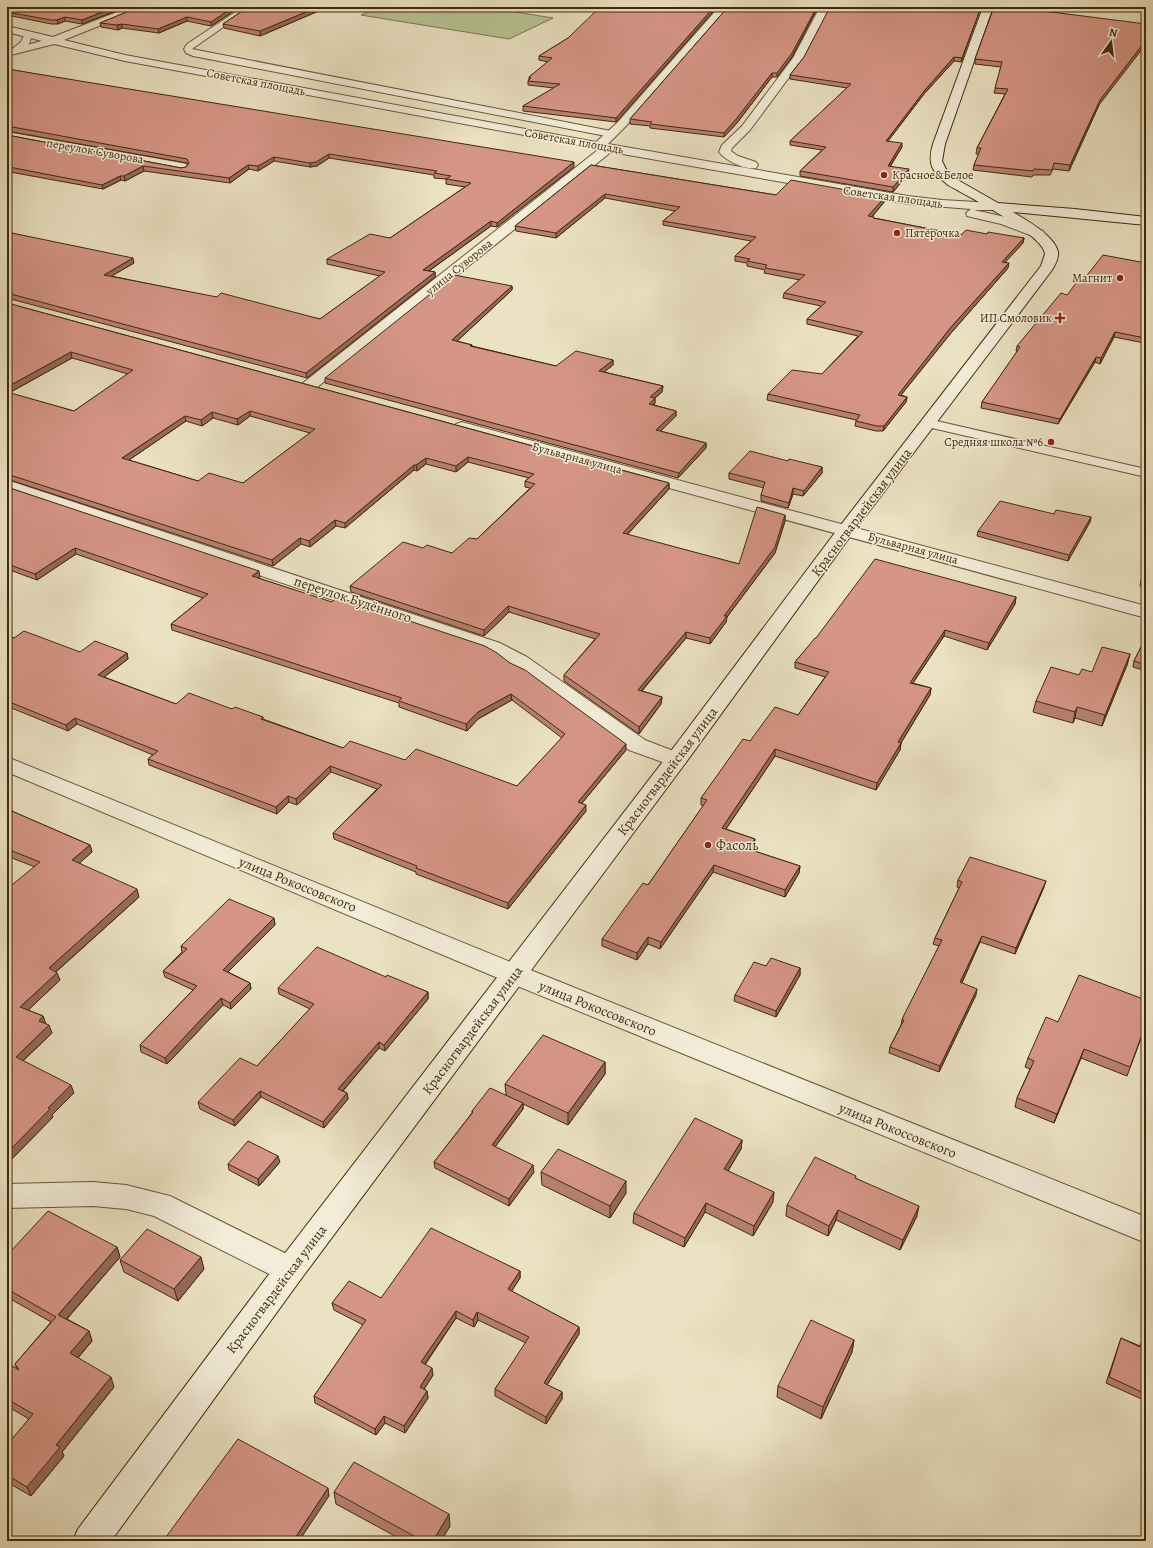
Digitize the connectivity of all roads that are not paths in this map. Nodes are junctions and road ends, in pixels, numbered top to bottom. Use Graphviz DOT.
graph roads {
  1 [pos="138,7"];
  2 [pos="248,7"];
  3 [pos="724,7"];
  4 [pos="825,7"];
  5 [pos="988,7"];
  6 [pos="7,29"];
  7 [pos="28,35"];
  8 [pos="53,41"];
  9 [pos="11,52"];
  10 [pos="611,134"];
  11 [pos="7,136"];
  12 [pos="603,147"];
  13 [pos="182,167"];
  14 [pos="778,178"];
  15 [pos="949,180"];
  16 [pos="908,200"];
  17 [pos="927,203"];
  18 [pos="994,207"];
  19 [pos="1075,213"];
  20 [pos="1124,219"];
  21 [pos="1146,221"];
  22 [pos="1046,233"];
  23 [pos="309,386"];
  24 [pos="448,423"];
  25 [pos="928,423"];
  26 [pos="1146,473"];
  27 [pos="7,485"];
  28 [pos="846,530"];
  29 [pos="1146,612"];
  30 [pos="676,760"];
  31 [pos="7,764"];
  32 [pos="514,974"];
  33 [pos="7,1196"];
  34 [pos="1146,1230"];
  35 [pos="290,1270"];
  36 [pos="90,1541"];
  1 -- 8 [label="street"];
  2 -- 10 [label="lane"];
  3 -- 10 [label="street, улица Суворова"];
  4 -- 14 [label="street"];
  5 -- 15 [label="street"];
  6 -- 7 [label="street, Советская площадь"];
  7 -- 8 [label="street, Советская площадь"];
  7 -- 9 [label="lane"];
  8 -- 9 [label="street"];
  8 -- 12 [label="street, Советская площадь"];
  10 -- 12 [label="street, улица Суворова"];
  11 -- 13 [label="street, переулок Суворова"];
  12 -- 14 [label="street, Советская площадь"];
  12 -- 23 [label="street, улица Суворова"];
  14 -- 16 [label="street, Советская площадь"];
  15 -- 17 [label="street"];
  15 -- 18 [label="street"];
  15 -- 19 [label="street"];
  16 -- 17 [label="street, Советская площадь"];
  16 -- 22 [label="street"];
  17 -- 18 [label="street, Советская площадь"];
  18 -- 19 [label="street, Советская площадь"];
  18 -- 22 [label="street"];
  19 -- 20 [label="street, Советская площадь"];
  20 -- 21 [label="street, Советская площадь"];
  20 -- 22 [label="street"];
  22 -- 25 [label="street, Красногвардейская улица"];
  24 -- 28 [label="street, Бульварная улица"];
  25 -- 26 [label="lane"];
  25 -- 28 [label="street, Красногвардейская улица"];
  27 -- 30 [label="street, переулок Будённого"];
  28 -- 29 [label="street, Бульварная улица"];
  28 -- 30 [label="street, Красногвардейская улица"];
  30 -- 32 [label="street, Красногвардейская улица"];
  31 -- 32 [label="street, улица Рокоссовского"];
  32 -- 34 [label="street, улица Рокоссовского"];
  32 -- 35 [label="street, Красногвардейская улица"];
  33 -- 35 [label="street"];
  35 -- 36 [label="street, Красногвардейская улица"];
}
